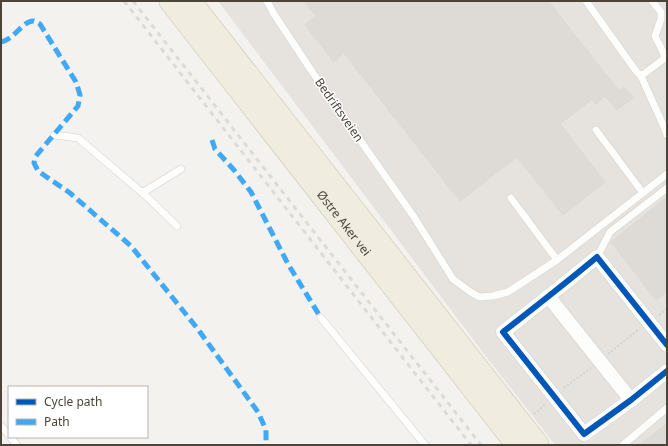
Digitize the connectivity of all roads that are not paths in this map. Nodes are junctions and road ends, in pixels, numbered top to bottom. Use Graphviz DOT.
graph roads {
  1 [pos="170,1"];
  2 [pos="190,1"];
  3 [pos="267,1"];
  4 [pos="586,1"];
  5 [pos="652,1"];
  6 [pos="641,76"];
  7 [pos="666,128"];
  8 [pos="596,130"];
  9 [pos="54,135"];
  10 [pos="667,135"];
  11 [pos="181,169"];
  12 [pos="667,174"];
  13 [pos="667,188"];
  14 [pos="643,192"];
  15 [pos="142,193"];
  16 [pos="511,198"];
  17 [pos="177,226"];
  18 [pos="597,257"];
  19 [pos="557,260"];
  20 [pos="548,296"];
  21 [pos="321,318"];
  22 [pos="667,345"];
  23 [pos="667,371"];
  24 [pos="631,400"];
  25 [pos="667,408"];
  26 [pos="1,426"];
  27 [pos="8,434"];
  28 [pos="425,445"];
  29 [pos="517,445"];
  30 [pos="538,445"];
  31 [pos="623,445"];
  1 -- 29 [label="highway, Østre Aker vei"];
  2 -- 30 [label="highway, Østre Aker vei"];
  3 -- 19 [label="lane, Bedriftsveien"];
  4 -- 6 [label="lane"];
  5 -- 6 [label="lane"];
  6 -- 7 [label="lane"];
  7 -- 10 [label="lane"];
  8 -- 14 [label="lane"];
  9 -- 15 [label="lane"];
  11 -- 15 [label="lane"];
  12 -- 14 [label="lane, Bedriftsveien"];
  13 -- 18 [label="lane"];
  14 -- 19 [label="lane, Bedriftsveien"];
  15 -- 17 [label="lane"];
  16 -- 19 [label="lane"];
  18 -- 20 [label="street"];
  18 -- 22 [label="street"];
  20 -- 24 [label="street"];
  20 -- 24 [label="street"];
  21 -- 28 [label="lane"];
  23 -- 24 [label="street"];
  25 -- 31 [label="lane"];
  26 -- 27 [label="lane"];
}
